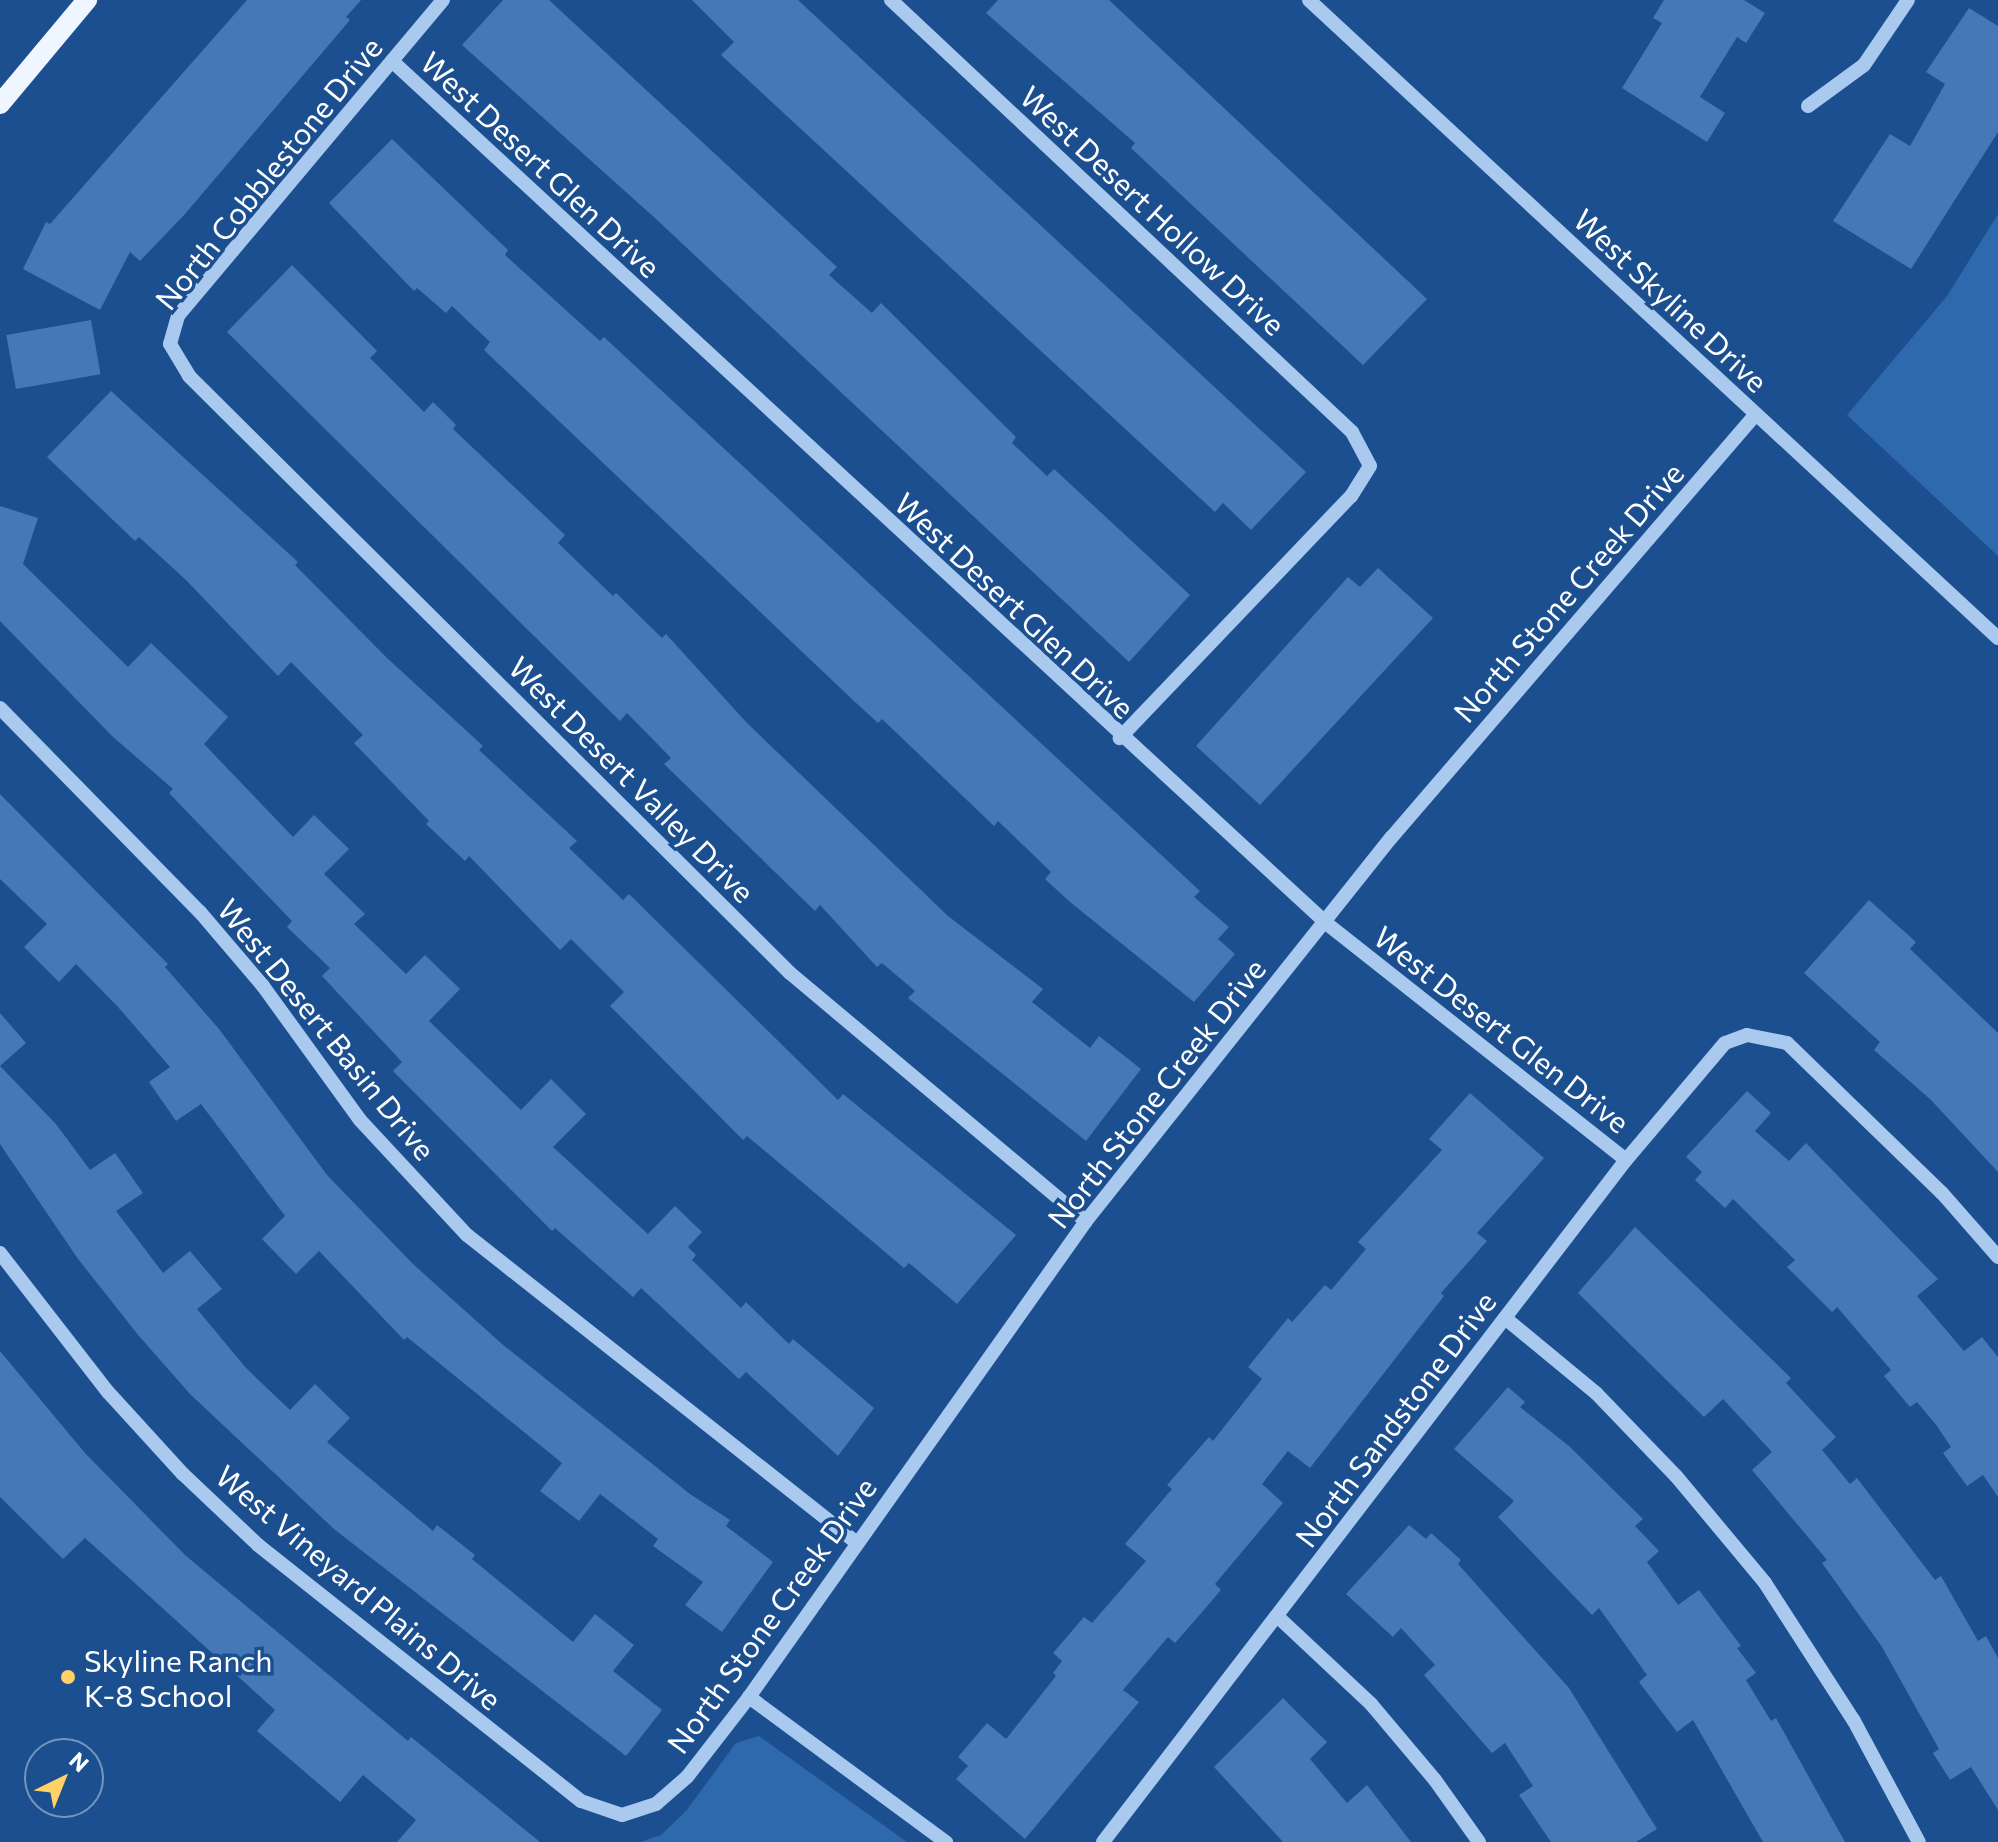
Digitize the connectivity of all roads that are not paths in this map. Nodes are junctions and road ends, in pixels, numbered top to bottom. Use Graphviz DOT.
graph roads {
  1 [pos="87,0"];
  2 [pos="443,0"];
  3 [pos="891,0"];
  4 [pos="1309,0"];
  5 [pos="1908,0"];
  6 [pos="392,61"];
  7 [pos="0,104"];
  8 [pos="1808,106"];
  9 [pos="170,344"];
  10 [pos="1756,414"];
  11 [pos="1998,638"];
  12 [pos="0,708"];
  13 [pos="1120,738"];
  14 [pos="1326,923"];
  15 [pos="1626,1160"];
  16 [pos="1086,1221"];
  17 [pos="0,1254"];
  18 [pos="1998,1257"];
  19 [pos="1505,1318"];
  20 [pos="856,1542"];
  21 [pos="1277,1616"];
  22 [pos="749,1697"];
  23 [pos="622,1815"];
  24 [pos="946,1842"];
  25 [pos="1103,1842"];
  26 [pos="1479,1842"];
  27 [pos="1919,1842"];
  1 -- 7 [label="main road"];
  2 -- 6 [label="street, North Cobblestone Drive"];
  3 -- 13 [label="street, West Desert Hollow Drive"];
  4 -- 10 [label="street, West Skyline Drive"];
  5 -- 8 [label="street"];
  6 -- 9 [label="street, North Cobblestone Drive"];
  6 -- 13 [label="street, West Desert Glen Drive"];
  9 -- 16 [label="street, West Desert Valley Drive"];
  10 -- 11 [label="street, West Skyline Drive"];
  10 -- 14 [label="street, North Stone Creek Drive"];
  12 -- 20 [label="street, West Desert Basin Drive"];
  13 -- 14 [label="street, West Desert Glen Drive"];
  14 -- 15 [label="street, West Desert Glen Drive"];
  14 -- 16 [label="street, North Stone Creek Drive"];
  15 -- 18 [label="street, North Sandstone Drive"];
  15 -- 19 [label="street, North Sandstone Drive"];
  16 -- 20 [label="street, North Stone Creek Drive"];
  17 -- 23 [label="street, West Vineyard Plains Drive"];
  19 -- 21 [label="street, North Sandstone Drive"];
  19 -- 27 [label="street"];
  20 -- 22 [label="street, North Stone Creek Drive"];
  21 -- 25 [label="street, North Sandstone Drive"];
  21 -- 26 [label="street"];
  22 -- 23 [label="street, North Stone Creek Drive"];
  22 -- 24 [label="street"];
}
